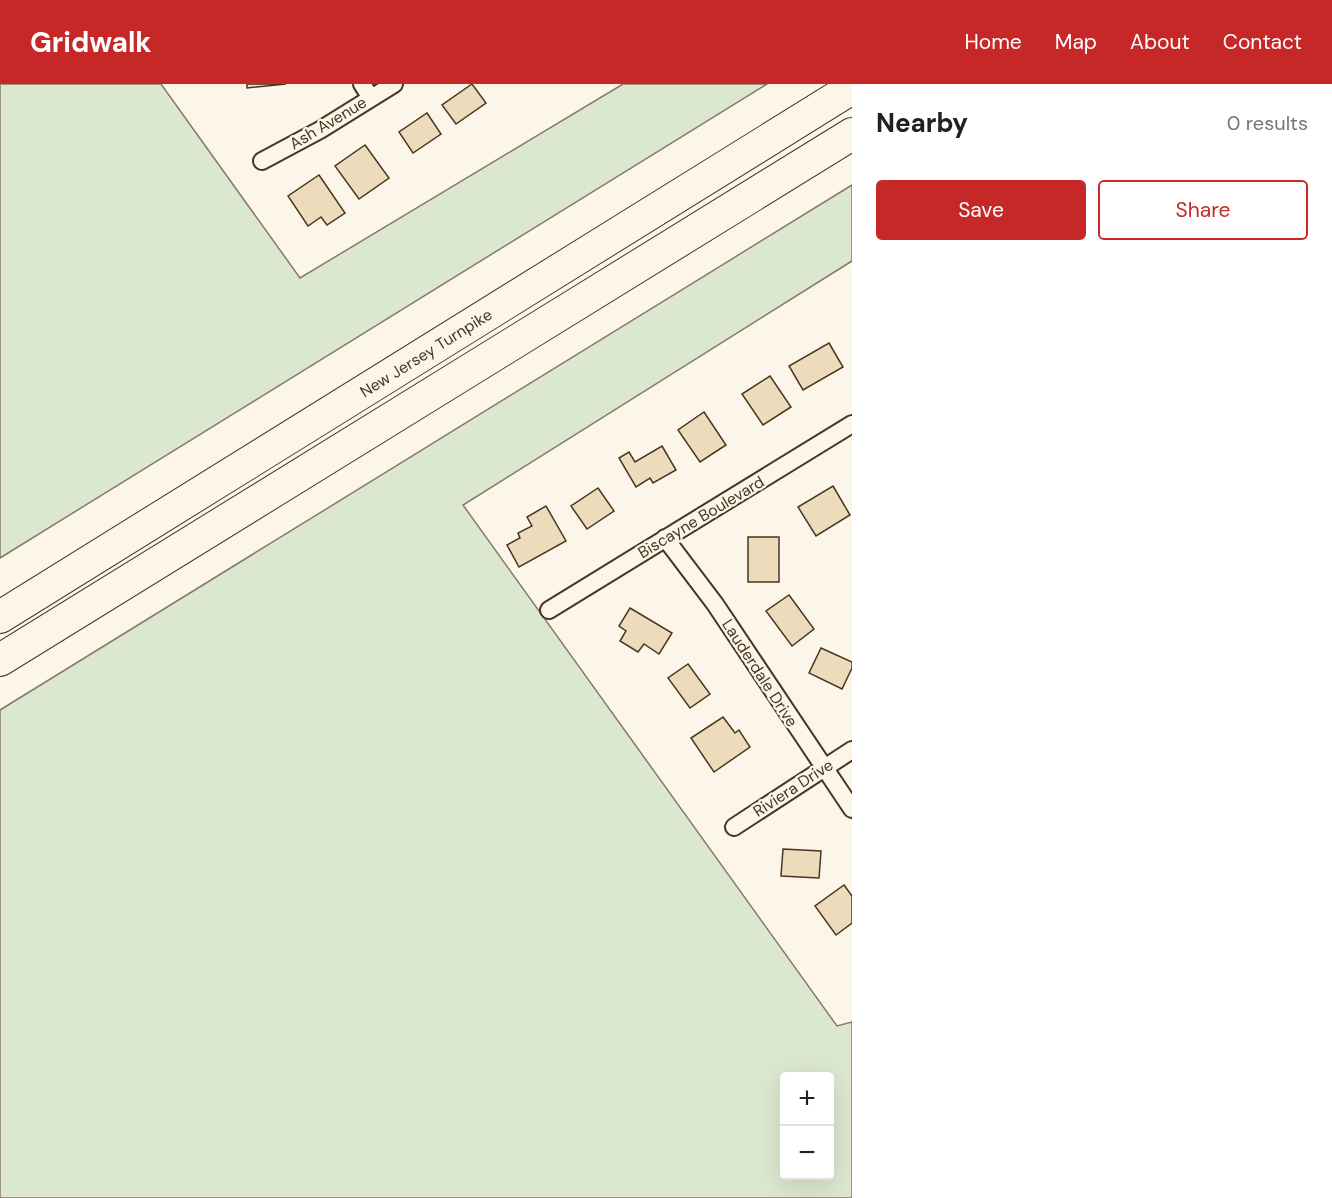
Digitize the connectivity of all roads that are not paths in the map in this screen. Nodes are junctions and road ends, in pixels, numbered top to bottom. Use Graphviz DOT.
graph roads {
  1 [pos="394,84"];
  2 [pos="852,88"];
  3 [pos="366,91"];
  4 [pos="852,134"];
  5 [pos="262,162"];
  6 [pos="852,424"];
  7 [pos="665,538"];
  8 [pos="549,610"];
  9 [pos="0,617"];
  10 [pos="0,660"];
  11 [pos="852,750"];
  12 [pos="823,768"];
  13 [pos="852,809"];
  14 [pos="734,827"];
  1 -- 3 [label="street, Ash Avenue"];
  2 -- 9 [label="highway, New Jersey Turnpike"];
  3 -- 5 [label="street, Ash Avenue"];
  4 -- 10 [label="highway"];
  6 -- 7 [label="street, Biscayne Boulevard"];
  7 -- 8 [label="street, Biscayne Boulevard"];
  7 -- 12 [label="street, Lauderdale Drive"];
  11 -- 12 [label="street, Riviera Drive"];
  12 -- 13 [label="street, Lauderdale Drive"];
  12 -- 14 [label="street, Riviera Drive"];
}
